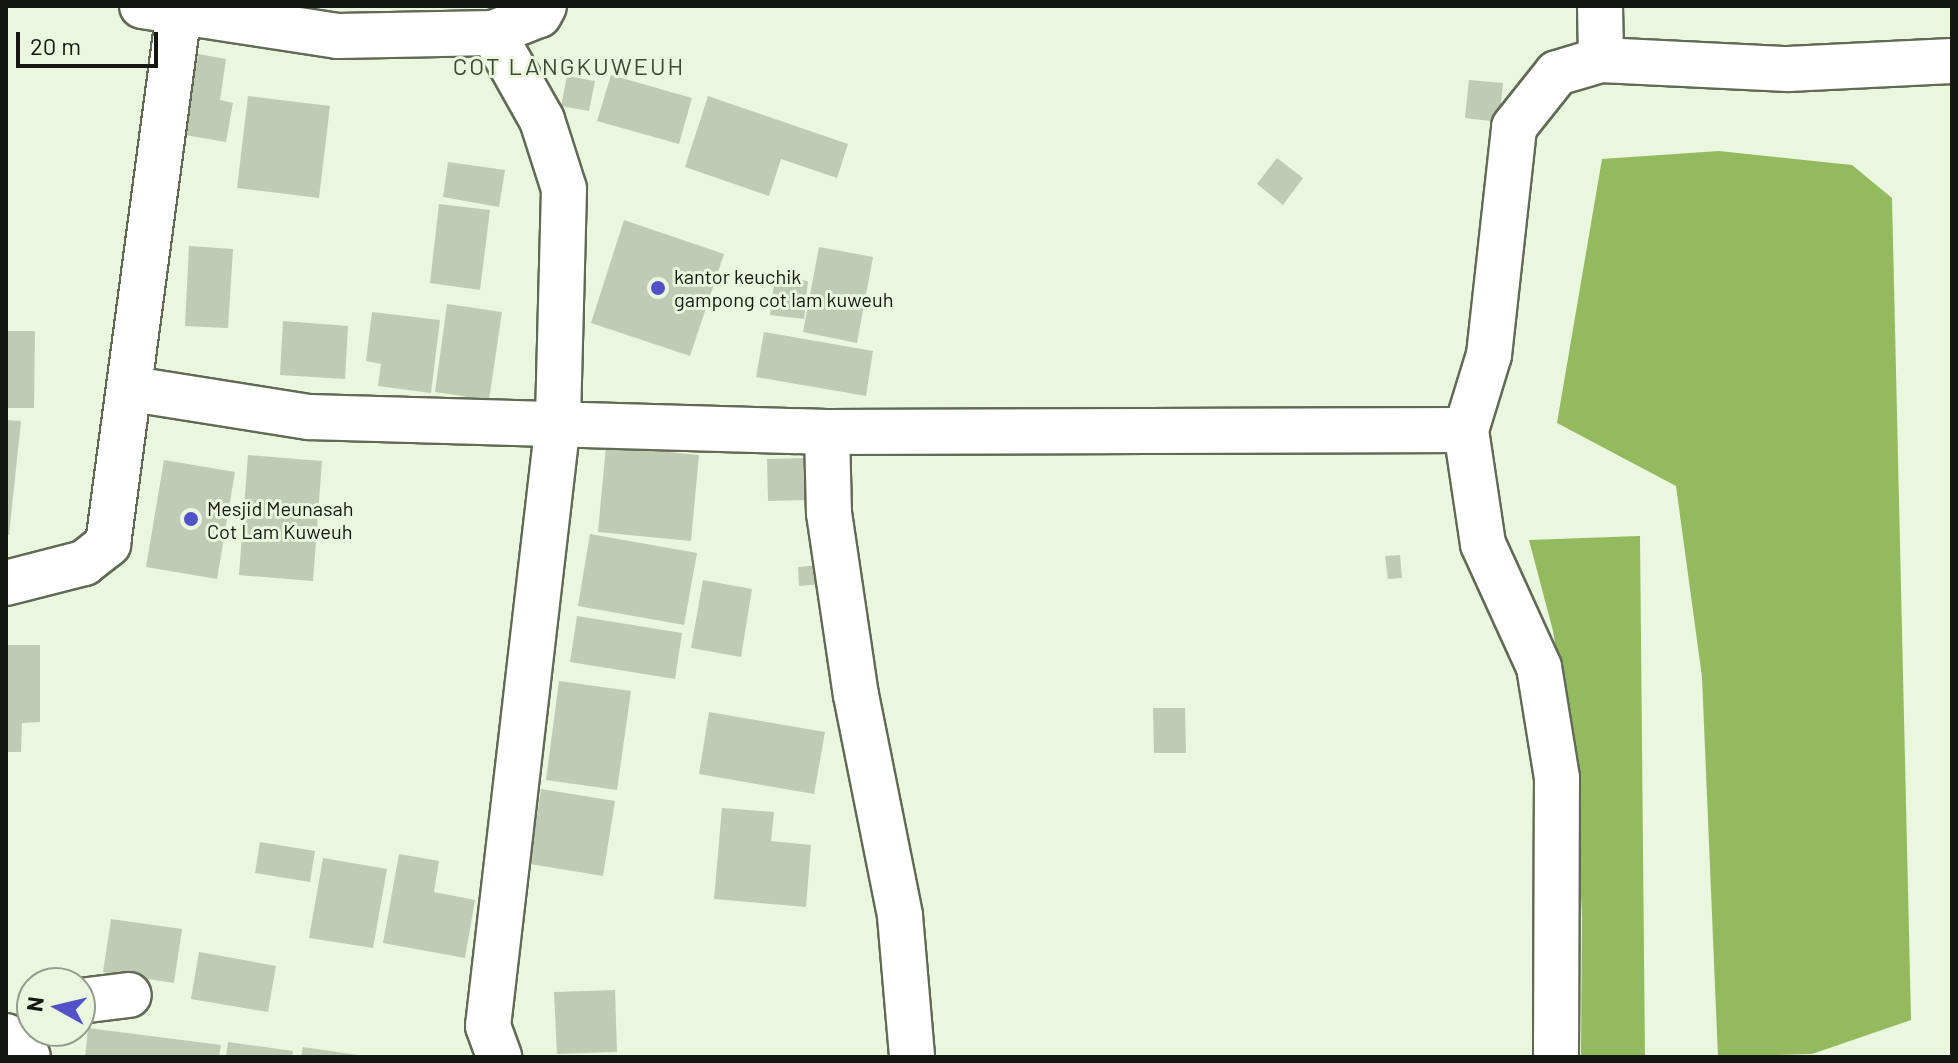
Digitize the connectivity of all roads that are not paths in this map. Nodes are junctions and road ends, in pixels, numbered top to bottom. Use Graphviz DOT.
graph roads {
  1 [pos="544,6"];
  2 [pos="1600,6"];
  3 [pos="160,8"];
  4 [pos="493,33"];
  5 [pos="1601,60"];
  6 [pos="1952,61"];
  7 [pos="132,389"];
  8 [pos="558,422"];
  9 [pos="1466,430"];
  10 [pos="827,432"];
  11 [pos="6,583"];
  12 [pos="129,995"];
  13 [pos="96,999"];
  14 [pos="499,1057"];
  15 [pos="912,1057"];
  16 [pos="1556,1057"];
  1 -- 4 [label="street"];
  2 -- 5 [label="street"];
  3 -- 4 [label="street"];
  3 -- 7 [label="street"];
  4 -- 8 [label="street"];
  5 -- 6 [label="street"];
  5 -- 9 [label="street"];
  7 -- 8 [label="street"];
  7 -- 11 [label="street"];
  8 -- 10 [label="street"];
  8 -- 14 [label="street"];
  9 -- 10 [label="street"];
  9 -- 16 [label="street"];
  10 -- 15 [label="street"];
  12 -- 13 [label="street"];
}
